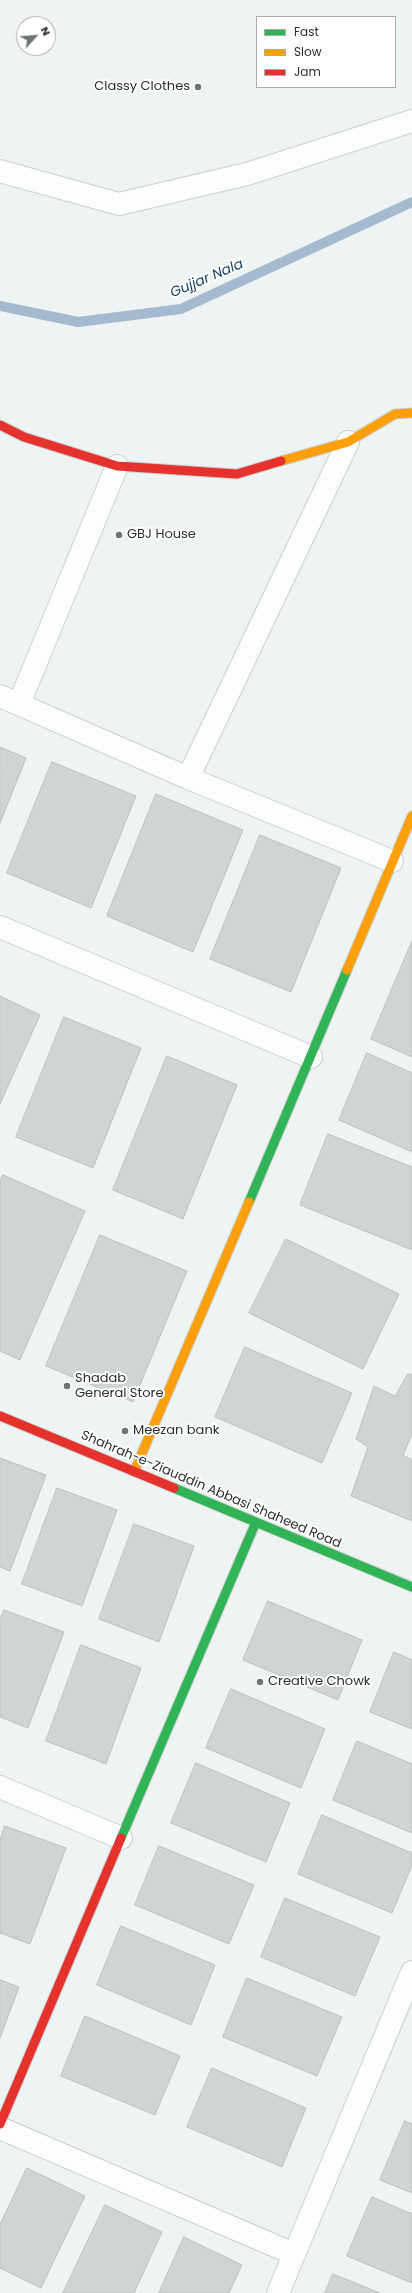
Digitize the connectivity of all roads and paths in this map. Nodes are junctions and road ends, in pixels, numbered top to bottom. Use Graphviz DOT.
graph roads {
  1 [pos="412,121"];
  2 [pos="0,171"];
  3 [pos="412,413"];
  4 [pos="0,425"];
  5 [pos="348,442"];
  6 [pos="117,466"];
  7 [pos="10,700"];
  8 [pos="188,778"];
  9 [pos="412,816"];
  10 [pos="392,861"];
  11 [pos="0,927"];
  12 [pos="311,1057"];
  13 [pos="0,1416"];
  14 [pos="134,1472"];
  15 [pos="256,1522"];
  16 [pos="412,1588"];
  17 [pos="0,1787"];
  18 [pos="122,1838"];
  19 [pos="412,1972"];
  20 [pos="0,2124"];
  21 [pos="0,2128"];
  22 [pos="294,2254"];
  23 [pos="278,2293"];
  1 -- 2 [label="street"];
  3 -- 5 [label="street"];
  4 -- 6 [label="street"];
  5 -- 6 [label="street"];
  5 -- 8 [label="street"];
  6 -- 7 [label="street"];
  7 -- 8 [label="street"];
  8 -- 10 [label="street"];
  9 -- 10 [label="street"];
  10 -- 12 [label="street"];
  11 -- 12 [label="street"];
  12 -- 14 [label="street"];
  13 -- 14 [label="street, Shahrah-e-Ziauddin Abbasi Shaheed Road"];
  14 -- 15 [label="street, Shahrah-e-Ziauddin Abbasi Shaheed Road"];
  15 -- 16 [label="street, Shahrah-e-Ziauddin Abbasi Shaheed Road"];
  15 -- 18 [label="street"];
  17 -- 18 [label="street"];
  18 -- 20 [label="street"];
  19 -- 22 [label="street"];
  21 -- 22 [label="street"];
  22 -- 23 [label="street"];
}
